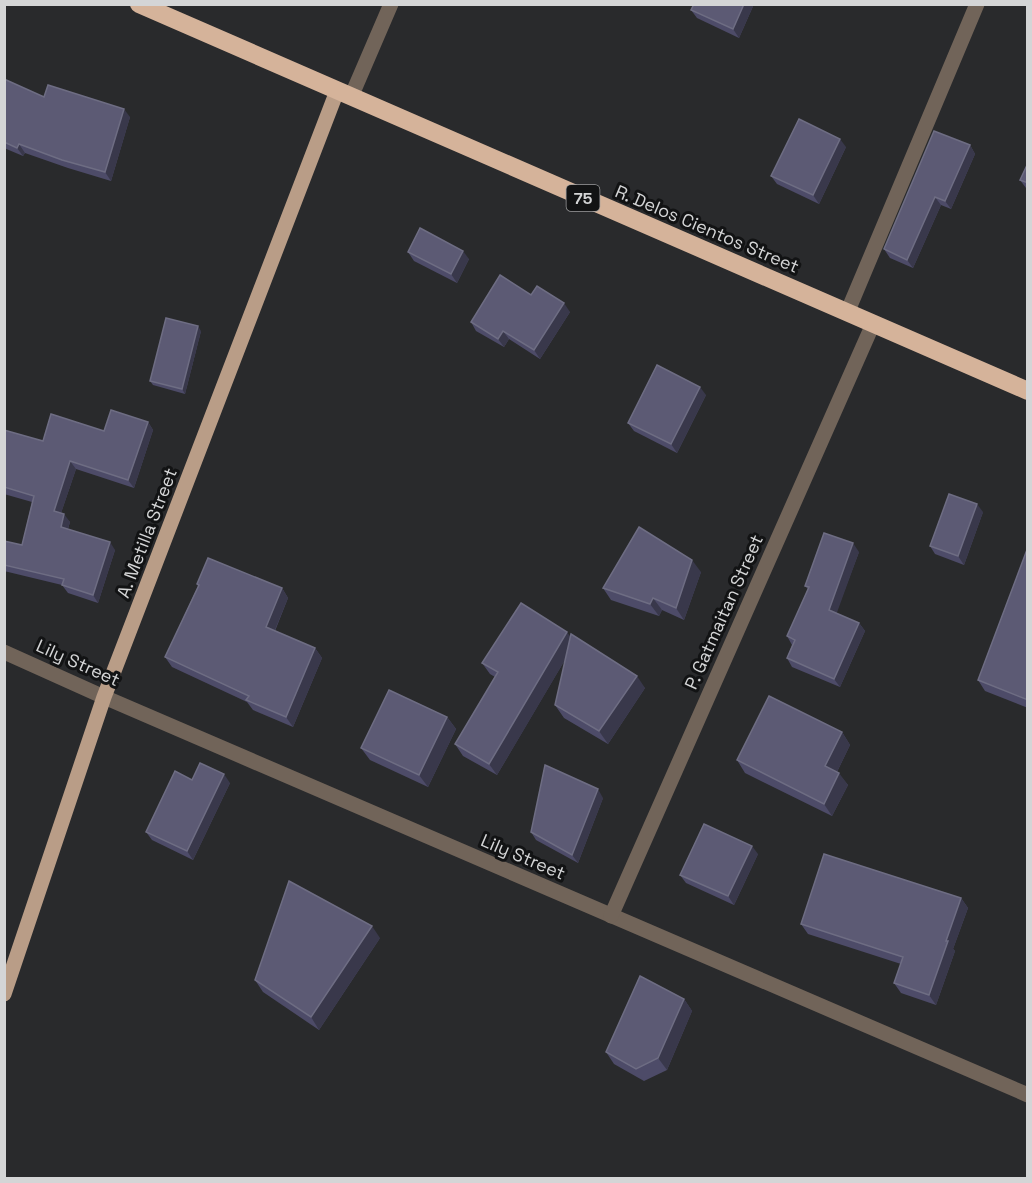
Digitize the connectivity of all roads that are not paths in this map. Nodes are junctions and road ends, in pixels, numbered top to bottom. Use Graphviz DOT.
graph roads {
  1 [pos="139,4"];
  2 [pos="391,4"];
  3 [pos="977,4"];
  4 [pos="344,94"];
  5 [pos="847,313"];
  6 [pos="873,324"];
  7 [pos="1028,391"];
  8 [pos="4,652"];
  9 [pos="104,697"];
  10 [pos="611,916"];
  11 [pos="4,994"];
  12 [pos="1028,1095"];
  1 -- 4 [label="highway, R. Delos Cientos Street / 75"];
  2 -- 4 [label="street"];
  3 -- 5 [label="street"];
  4 -- 5 [label="highway, R. Delos Cientos Street / 75"];
  4 -- 9 [label="main road, A. Metilla Street"];
  5 -- 6 [label="highway, R. Delos Cientos Street / 75"];
  6 -- 7 [label="highway, R. Delos Cientos Street / 75"];
  6 -- 10 [label="street, P. Gatmaitan Street"];
  8 -- 9 [label="street, Lily Street"];
  9 -- 10 [label="street, Lily Street"];
  9 -- 11 [label="main road, A. Metilla Street"];
  10 -- 12 [label="street, Lily Street"];
}
